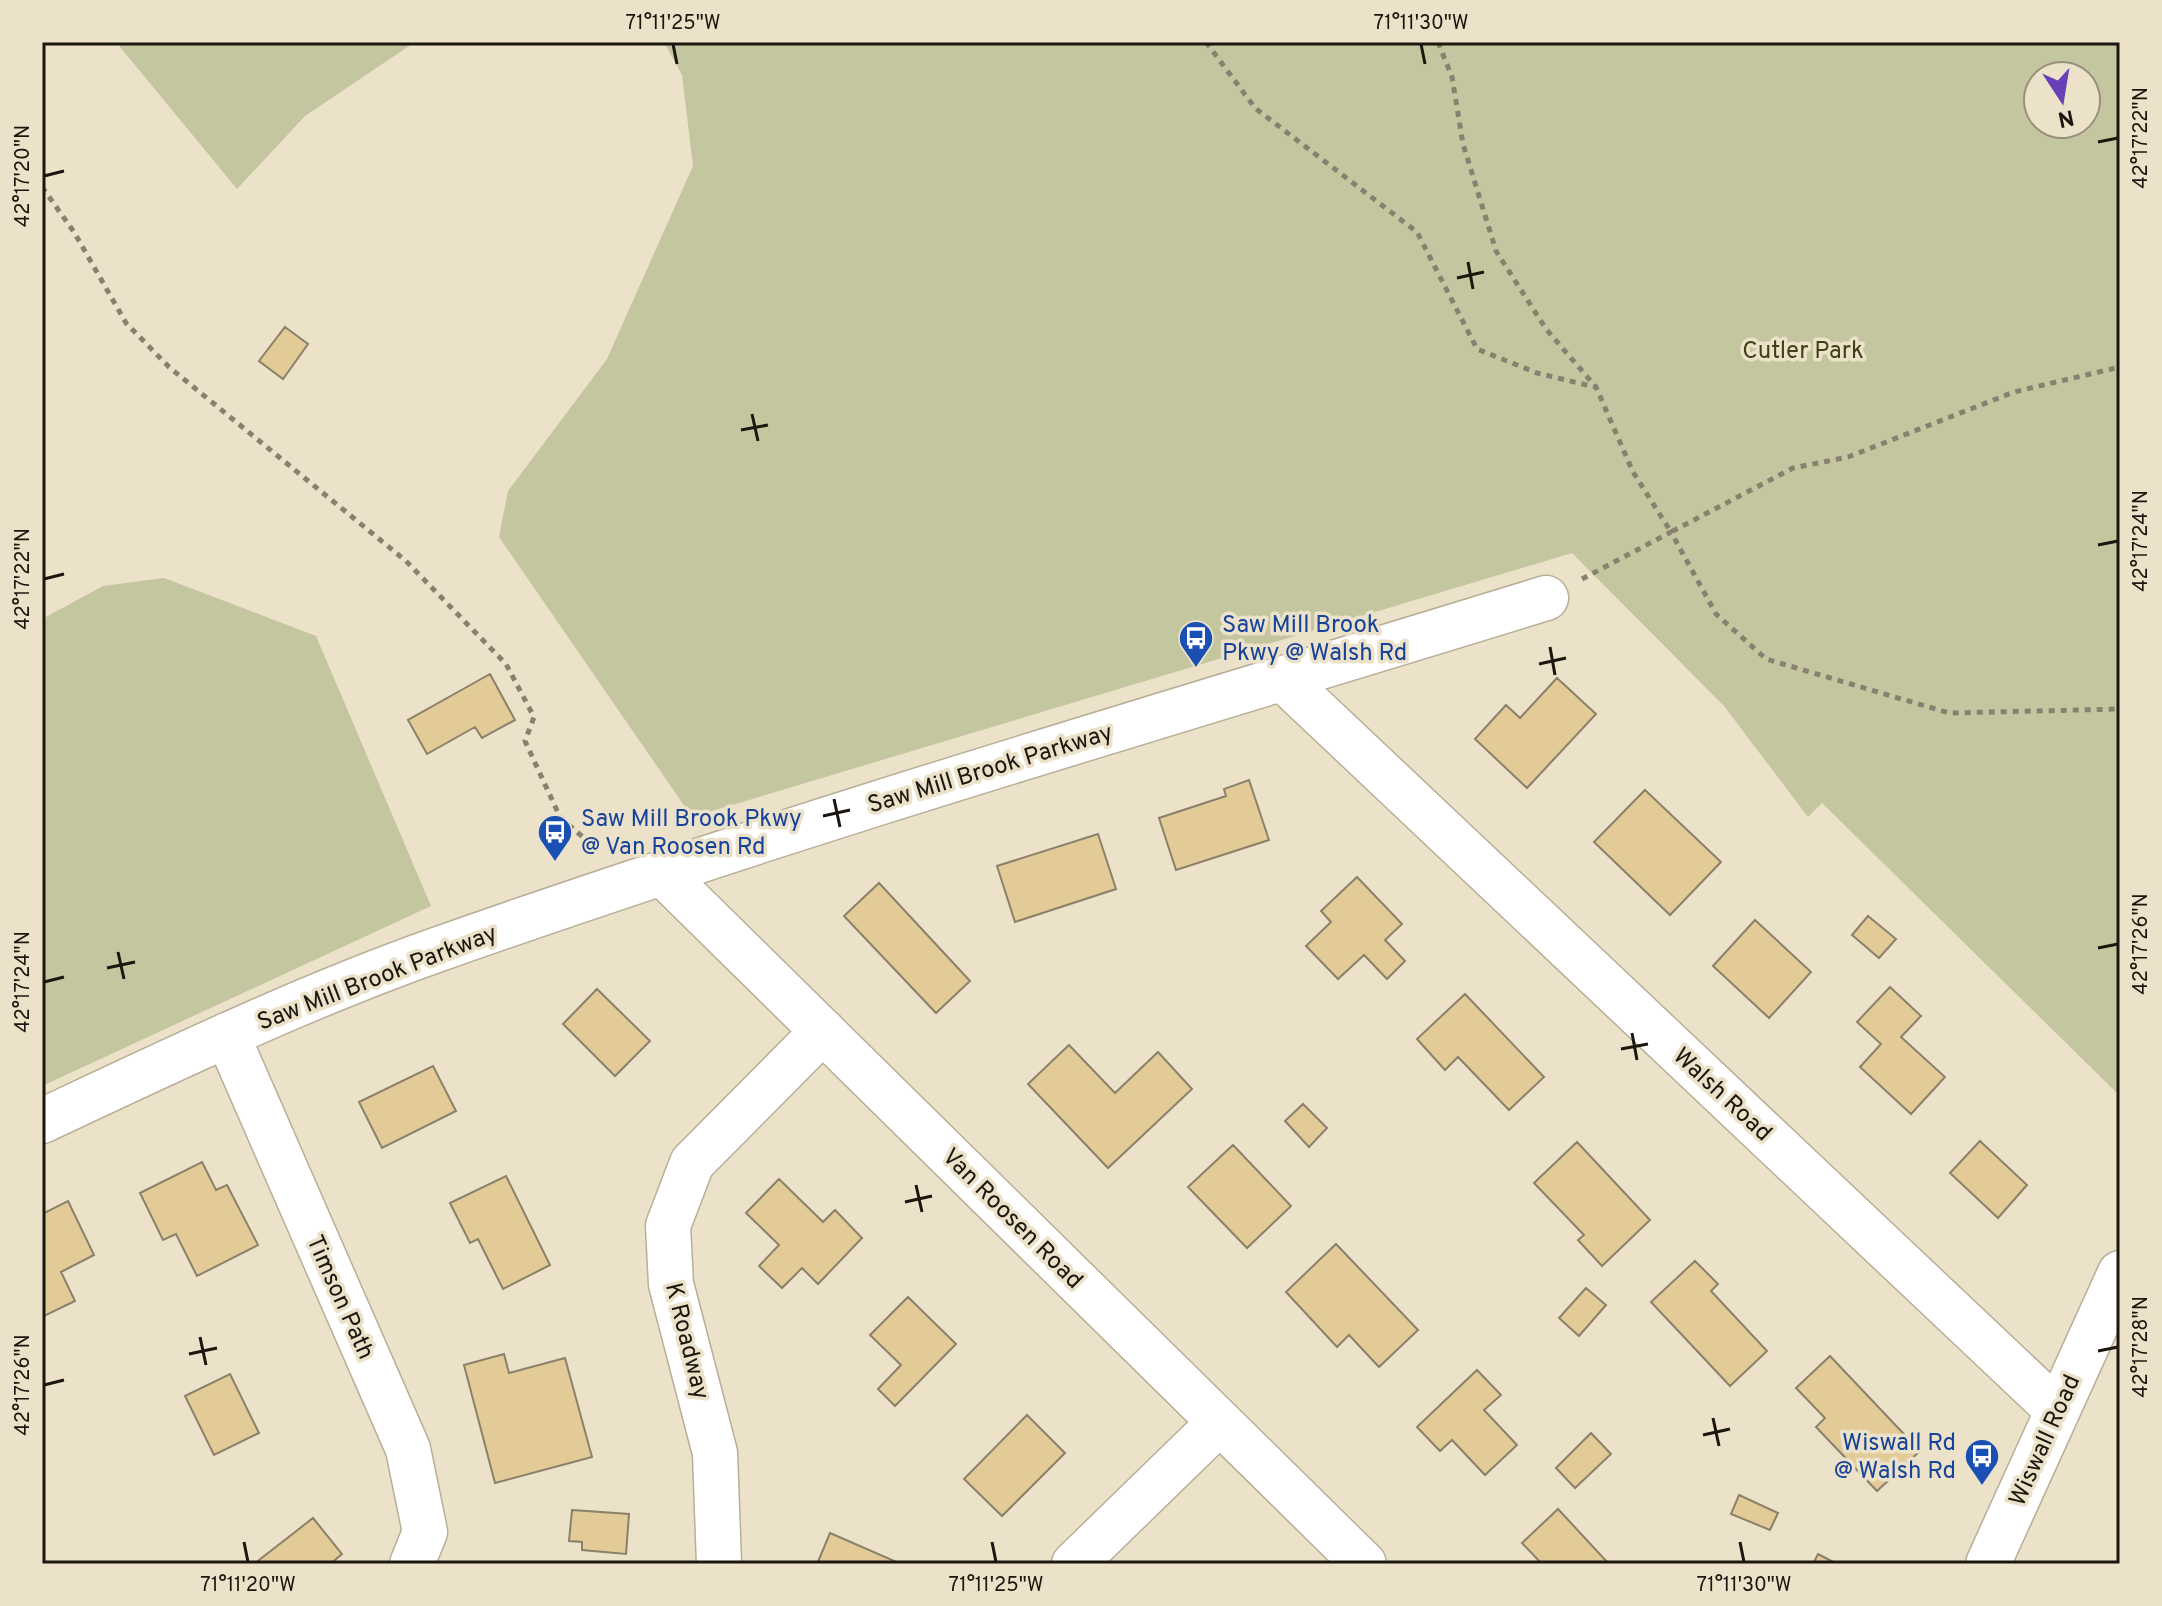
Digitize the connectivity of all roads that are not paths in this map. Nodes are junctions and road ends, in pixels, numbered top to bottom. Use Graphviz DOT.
graph roads {
  1 [pos="1546,598"];
  2 [pos="1283,679"];
  3 [pos="649,878"];
  4 [pos="823,1031"];
  5 [pos="227,1035"];
  6 [pos="42,1121"];
  7 [pos="2120,1273"];
  8 [pos="2057,1410"];
  9 [pos="1220,1422"];
  10 [pos="412,1564"];
  11 [pos="719,1564"];
  12 [pos="1074,1564"];
  13 [pos="1364,1564"];
  14 [pos="1988,1564"];
  1 -- 2 [label="street, Saw Mill Brook Parkway"];
  2 -- 3 [label="street, Saw Mill Brook Parkway"];
  2 -- 8 [label="street, Walsh Road"];
  3 -- 4 [label="street, Van Roosen Road"];
  3 -- 5 [label="street, Saw Mill Brook Parkway"];
  4 -- 9 [label="street, Van Roosen Road"];
  4 -- 11 [label="street, K Roadway"];
  5 -- 6 [label="street, Saw Mill Brook Parkway"];
  5 -- 10 [label="street, Timson Path"];
  7 -- 8 [label="street, Wiswall Road"];
  8 -- 14 [label="street, Wiswall Road"];
  9 -- 12 [label="street"];
  9 -- 13 [label="street, Van Roosen Road"];
}
